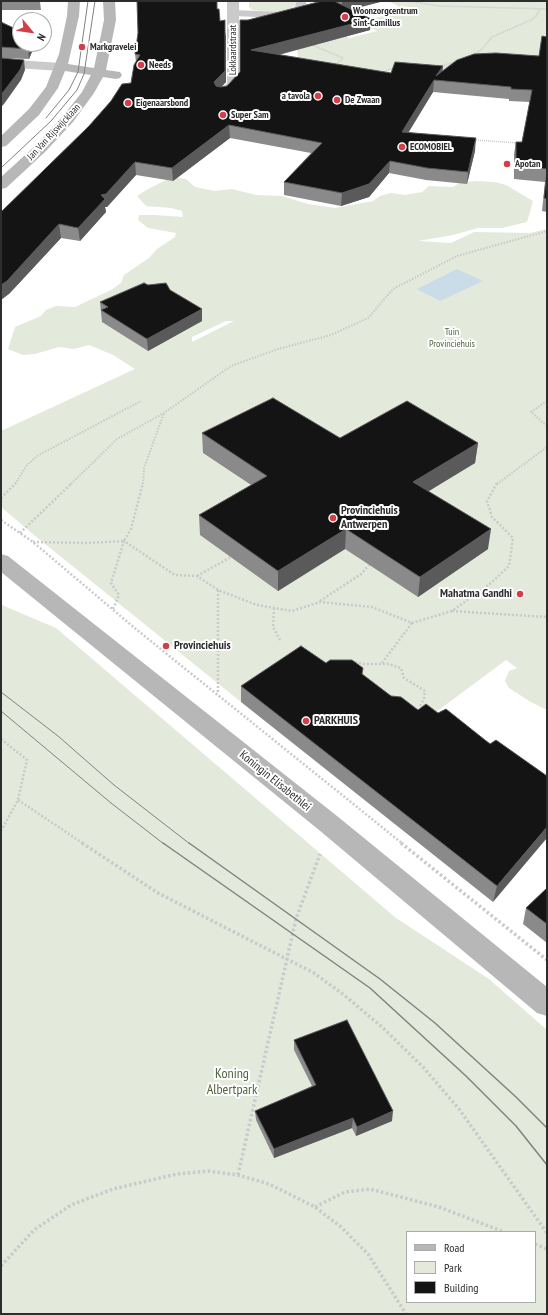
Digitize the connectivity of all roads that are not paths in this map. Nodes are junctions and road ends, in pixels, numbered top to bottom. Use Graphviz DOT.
graph roads {
  1 [pos="74,1"];
  2 [pos="109,1"];
  3 [pos="301,1"];
  4 [pos="233,7"];
  5 [pos="1,63"];
  6 [pos="62,67"];
  7 [pos="99,72"];
  8 [pos="116,75"];
  9 [pos="222,94"];
  10 [pos="1,143"];
  11 [pos="1,185"];
  12 [pos="1,561"];
  13 [pos="547,1004"];
  1 -- 6 [label="main road"];
  2 -- 7 [label="main road, Jan Van Rijswijcklaan"];
  3 -- 4 [label="lane"];
  4 -- 9 [label="street, Lokkaardstraat"];
  5 -- 6 [label="street"];
  6 -- 7 [label="main road"];
  6 -- 10 [label="main road"];
  7 -- 8 [label="main road"];
  7 -- 11 [label="main road, Jan Van Rijswijcklaan"];
  12 -- 13 [label="main road, Koningin Elisabethlei"];
}
